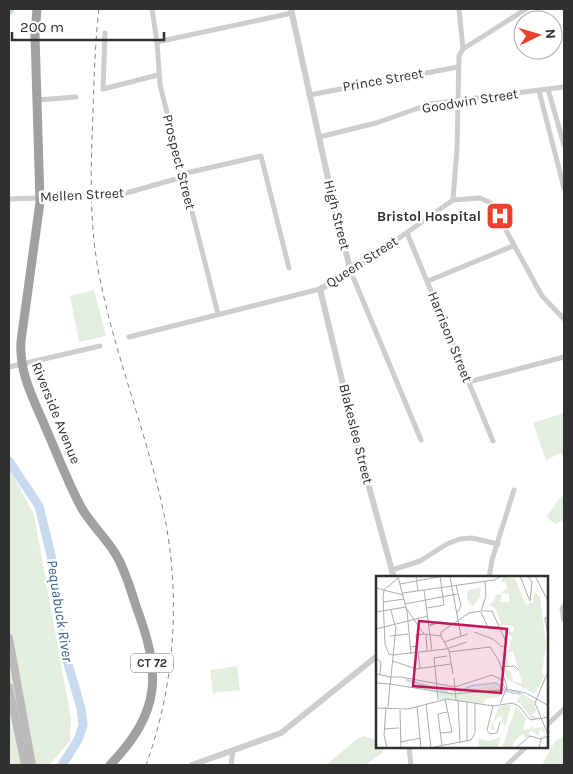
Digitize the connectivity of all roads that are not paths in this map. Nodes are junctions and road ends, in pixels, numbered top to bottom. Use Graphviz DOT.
graph roads {
  1 [pos="37,9"];
  2 [pos="152,9"];
  3 [pos="459,9"];
  4 [pos="526,9"];
  5 [pos="292,11"];
  6 [pos="105,33"];
  7 [pos="157,42"];
  8 [pos="463,49"];
  9 [pos="458,67"];
  10 [pos="158,76"];
  11 [pos="564,87"];
  12 [pos="548,89"];
  13 [pos="539,90"];
  14 [pos="309,95"];
  15 [pos="76,97"];
  16 [pos="37,100"];
  17 [pos="458,100"];
  18 [pos="319,137"];
  19 [pos="564,145"];
  20 [pos="182,176"];
  21 [pos="564,188"];
  22 [pos="40,197"];
  23 [pos="10,199"];
  24 [pos="453,200"];
  25 [pos="407,233"];
  26 [pos="513,246"];
  27 [pos="289,268"];
  28 [pos="351,272"];
  29 [pos="428,281"];
  30 [pos="320,290"];
  31 [pos="218,314"];
  32 [pos="564,319"];
  33 [pos="129,337"];
  34 [pos="100,346"];
  35 [pos="564,357"];
  36 [pos="21,364"];
  37 [pos="9,367"];
  38 [pos="468,382"];
  39 [pos="421,440"];
  40 [pos="494,441"];
  41 [pos="514,490"];
  42 [pos="498,544"];
  43 [pos="392,570"];
  44 [pos="394,576"];
  45 [pos="489,576"];
  46 [pos="563,608"];
  47 [pos="564,620"];
  48 [pos="9,638"];
  49 [pos="376,657"];
  50 [pos="9,687"];
  51 [pos="564,709"];
  52 [pos="548,724"];
  53 [pos="409,749"];
  54 [pos="524,749"];
  55 [pos="233,750"];
  56 [pos="25,765"];
  57 [pos="32,765"];
  58 [pos="110,765"];
  59 [pos="192,765"];
  60 [pos="232,765"];
  61 [pos="412,765"];
  62 [pos="507,765"];
  1 -- 16 [label="highway, Riverside Avenue / CT 72"];
  2 -- 7 [label="street, Prospect Street"];
  3 -- 8 [label="street"];
  4 -- 8 [label="street"];
  5 -- 7 [label="street"];
  5 -- 14 [label="street, High Street"];
  6 -- 10 [label="street"];
  7 -- 10 [label="street, Prospect Street"];
  8 -- 9 [label="street"];
  9 -- 14 [label="street, Prince Street"];
  9 -- 17 [label="street"];
  10 -- 20 [label="street, Prospect Street"];
  11 -- 12 [label="street, Goodwin Street"];
  12 -- 13 [label="street, Goodwin Street"];
  12 -- 19 [label="street"];
  13 -- 17 [label="street, Goodwin Street"];
  13 -- 21 [label="street"];
  14 -- 18 [label="street, High Street"];
  15 -- 16 [label="street"];
  16 -- 22 [label="highway, Riverside Avenue / CT 72"];
  17 -- 18 [label="street, Goodwin Street"];
  17 -- 24 [label="street"];
  18 -- 28 [label="street, High Street"];
  20 -- 22 [label="street, Mellen Street"];
  20 -- 27 [label="street, Mellen Street"];
  20 -- 31 [label="street, Prospect Street"];
  22 -- 23 [label="street, Mellen Street"];
  22 -- 36 [label="highway, Riverside Avenue / CT 72"];
  24 -- 25 [label="street, Queen Street"];
  24 -- 26 [label="street"];
  25 -- 28 [label="street, Queen Street"];
  25 -- 29 [label="street, Harrison Street"];
  26 -- 29 [label="street"];
  26 -- 32 [label="street"];
  28 -- 30 [label="street, Queen Street"];
  28 -- 39 [label="street, High Street"];
  29 -- 38 [label="street, Harrison Street"];
  30 -- 31 [label="street, Queen Street"];
  30 -- 43 [label="street, Blakeslee Street"];
  31 -- 33 [label="street, Queen Street"];
  34 -- 36 [label="street"];
  35 -- 38 [label="street"];
  36 -- 37 [label="street"];
  36 -- 58 [label="highway, Riverside Avenue / CT 72"];
  38 -- 40 [label="street, Harrison Street"];
  41 -- 42 [label="street"];
  42 -- 43 [label="street"];
  42 -- 45 [label="street"];
  43 -- 44 [label="street, Blakeslee Street"];
  46 -- 47 [label="street"];
  48 -- 57 [label="main road"];
  49 -- 55 [label="street"];
  50 -- 56 [label="main road"];
  51 -- 52 [label="street"];
  53 -- 61 [label="street"];
  54 -- 62 [label="street"];
  55 -- 59 [label="street"];
  55 -- 60 [label="street"];
}
